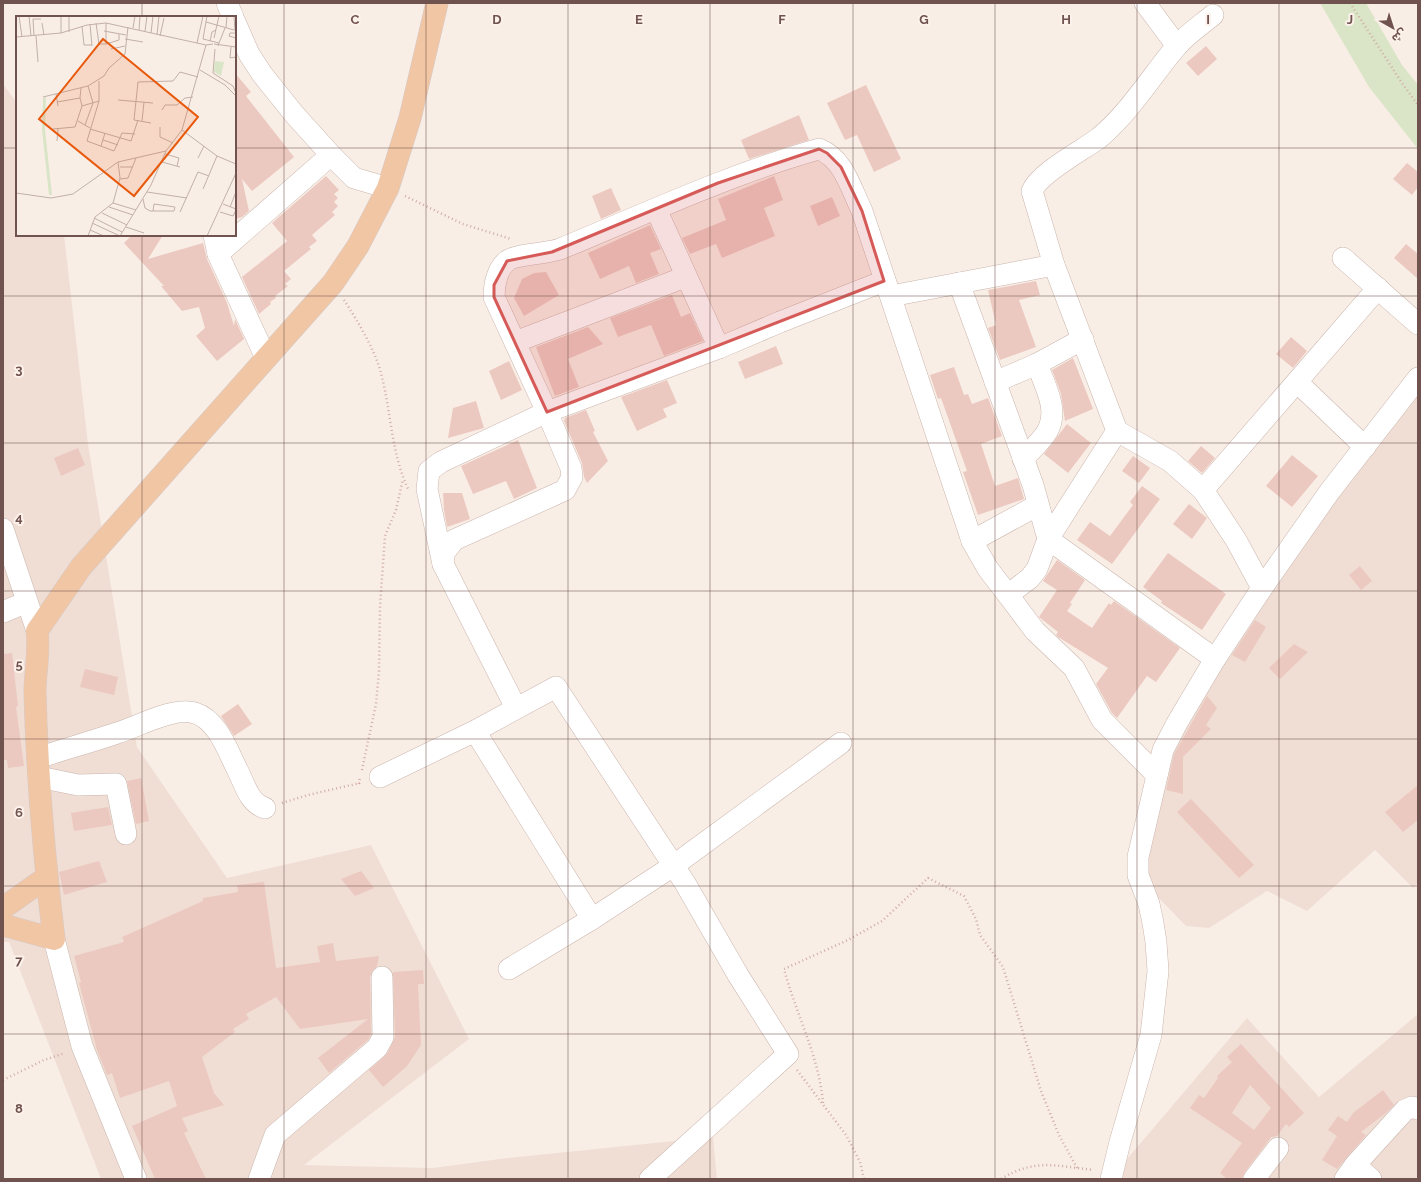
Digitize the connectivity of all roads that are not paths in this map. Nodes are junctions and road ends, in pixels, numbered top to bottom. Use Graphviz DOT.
graph roads {
  1 [pos="227,3"];
  2 [pos="437,3"];
  3 [pos="1145,3"];
  4 [pos="1213,15"];
  5 [pos="233,16"];
  6 [pos="236,27"];
  7 [pos="1177,46"];
  8 [pos="242,60"];
  9 [pos="331,155"];
  10 [pos="388,188"];
  11 [pos="656,209"];
  12 [pos="236,229"];
  13 [pos="226,236"];
  14 [pos="216,244"];
  15 [pos="1343,258"];
  16 [pos="1054,265"];
  17 [pos="685,277"];
  18 [pos="959,283"];
  19 [pos="1378,288"];
  20 [pos="888,289"];
  21 [pos="1418,324"];
  22 [pos="1083,339"];
  23 [pos="515,342"];
  24 [pos="719,348"];
  25 [pos="266,358"];
  26 [pos="1037,364"];
  27 [pos="1418,378"];
  28 [pos="995,382"];
  29 [pos="1297,382"];
  30 [pos="548,412"];
  31 [pos="1117,431"];
  32 [pos="1365,447"];
  33 [pos="1023,459"];
  34 [pos="1204,490"];
  35 [pos="1038,505"];
  36 [pos="3,529"];
  37 [pos="1048,539"];
  38 [pos="972,541"];
  39 [pos="443,564"];
  40 [pos="1262,588"];
  41 [pos="1008,595"];
  42 [pos="27,602"];
  43 [pos="3,612"];
  44 [pos="37,631"];
  45 [pos="1216,659"];
  46 [pos="516,708"];
  47 [pos="475,731"];
  48 [pos="841,743"];
  49 [pos="39,768"];
  50 [pos="1157,775"];
  51 [pos="380,777"];
  52 [pos="265,808"];
  53 [pos="126,834"];
  54 [pos="673,866"];
  55 [pos="47,877"];
  56 [pos="3,908"];
  57 [pos="592,919"];
  58 [pos="3,925"];
  59 [pos="54,939"];
  60 [pos="509,969"];
  61 [pos="382,977"];
  62 [pos="1418,1109"];
  63 [pos="1278,1148"];
  64 [pos="1350,1172"];
  65 [pos="1112,1176"];
  66 [pos="136,1179"];
  67 [pos="259,1179"];
  68 [pos="650,1179"];
  69 [pos="1254,1179"];
  70 [pos="1372,1179"];
  1 -- 5 [label="street"];
  2 -- 10 [label="main road"];
  3 -- 7 [label="street"];
  4 -- 7 [label="street"];
  6 -- 8 [label="street"];
  7 -- 16 [label="street"];
  8 -- 9 [label="street"];
  9 -- 10 [label="street"];
  9 -- 12 [label="street"];
  10 -- 25 [label="main road"];
  11 -- 17 [label="street"];
  11 -- 20 [label="street"];
  11 -- 23 [label="street"];
  13 -- 14 [label="street"];
  14 -- 25 [label="street"];
  15 -- 19 [label="street"];
  16 -- 18 [label="street"];
  16 -- 22 [label="street"];
  17 -- 23 [label="street"];
  17 -- 24 [label="street"];
  18 -- 20 [label="street"];
  18 -- 28 [label="street"];
  19 -- 21 [label="street"];
  19 -- 29 [label="street"];
  20 -- 24 [label="street"];
  20 -- 38 [label="street"];
  22 -- 26 [label="street"];
  22 -- 31 [label="street"];
  23 -- 30 [label="street"];
  24 -- 30 [label="street"];
  25 -- 44 [label="main road"];
  26 -- 28 [label="street"];
  26 -- 33 [label="street"];
  27 -- 32 [label="street"];
  28 -- 33 [label="street"];
  29 -- 32 [label="street"];
  29 -- 34 [label="street"];
  30 -- 39 [label="street"];
  30 -- 39 [label="street"];
  31 -- 34 [label="street"];
  31 -- 37 [label="street"];
  32 -- 40 [label="street"];
  33 -- 35 [label="street"];
  34 -- 40 [label="street"];
  35 -- 37 [label="street"];
  35 -- 38 [label="street"];
  36 -- 42 [label="street"];
  37 -- 41 [label="street"];
  37 -- 45 [label="street"];
  38 -- 41 [label="street"];
  39 -- 46 [label="street"];
  40 -- 45 [label="street"];
  41 -- 50 [label="street"];
  42 -- 43 [label="street"];
  42 -- 44 [label="street"];
  44 -- 49 [label="main road"];
  45 -- 50 [label="street"];
  46 -- 47 [label="street"];
  46 -- 54 [label="street"];
  47 -- 51 [label="street"];
  47 -- 57 [label="street"];
  48 -- 54 [label="street"];
  49 -- 52 [label="street"];
  49 -- 53 [label="street"];
  49 -- 55 [label="main road"];
  50 -- 65 [label="street"];
  54 -- 57 [label="street"];
  54 -- 68 [label="street"];
  55 -- 56 [label="main road"];
  55 -- 59 [label="main road"];
  57 -- 60 [label="street"];
  58 -- 59 [label="main road"];
  59 -- 66 [label="street"];
  61 -- 67 [label="street"];
  62 -- 64 [label="street"];
  63 -- 69 [label="street"];
  64 -- 70 [label="street"];
}
